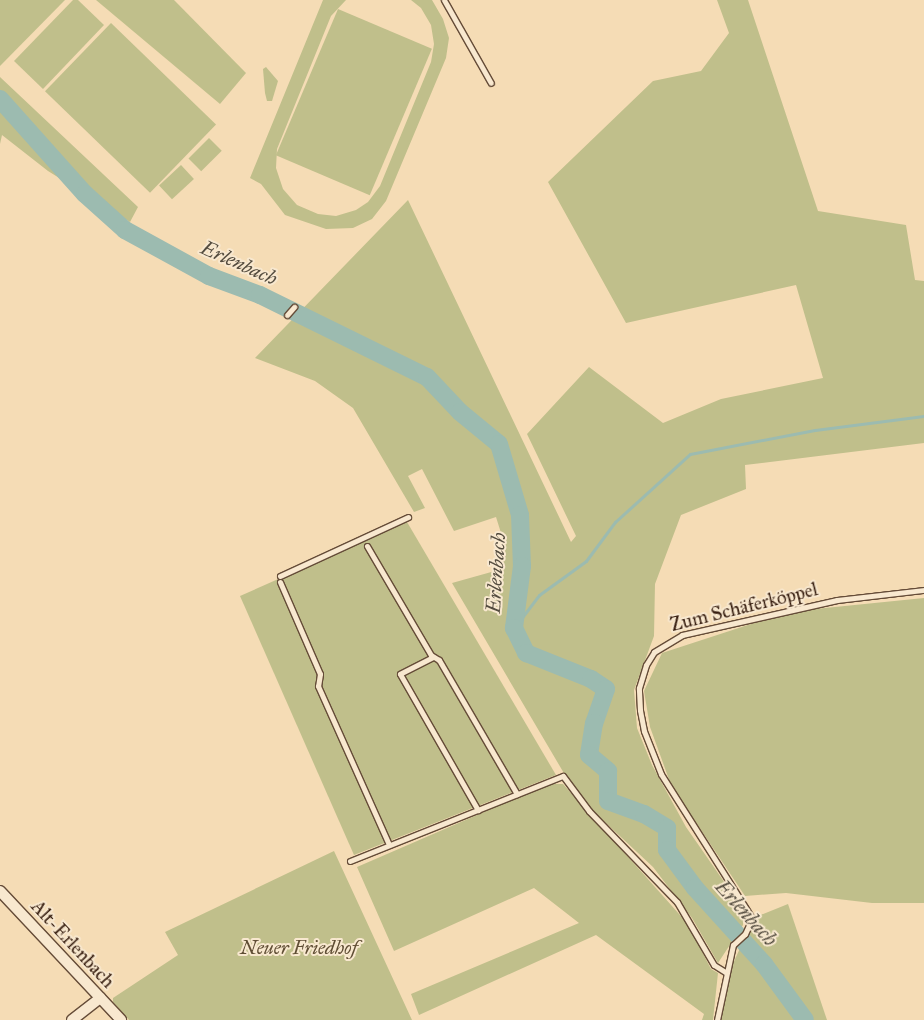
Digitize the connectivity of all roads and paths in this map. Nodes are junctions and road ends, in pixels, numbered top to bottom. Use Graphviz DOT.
graph roads {
  1 [pos="444,0"];
  2 [pos="491,83"];
  3 [pos="294,307"];
  4 [pos="287,315"];
  5 [pos="408,518"];
  6 [pos="367,546"];
  7 [pos="280,576"];
  8 [pos="280,582"];
  9 [pos="924,590"];
  10 [pos="433,657"];
  11 [pos="517,794"];
  12 [pos="478,810"];
  13 [pos="389,845"];
  14 [pos="350,861"];
  15 [pos="0,891"];
  16 [pos="725,972"];
  17 [pos="100,998"];
  18 [pos="72,1020"];
  19 [pos="120,1020"];
  20 [pos="717,1020"];
  1 -- 2 [label="lane"];
  3 -- 4 [label="lane"];
  5 -- 7 [label="lane"];
  6 -- 10 [label="lane"];
  8 -- 13 [label="lane"];
  9 -- 16 [label="lane, Zum Schäferköppel"];
  10 -- 11 [label="lane"];
  10 -- 12 [label="lane"];
  11 -- 12 [label="lane"];
  11 -- 16 [label="lane"];
  12 -- 13 [label="lane"];
  13 -- 14 [label="lane"];
  15 -- 17 [label="street, Alt-Erlenbach"];
  16 -- 20 [label="lane, Zum Schäferköppel"];
  17 -- 18 [label="street"];
  17 -- 19 [label="street, Alt-Erlenbach"];
}
